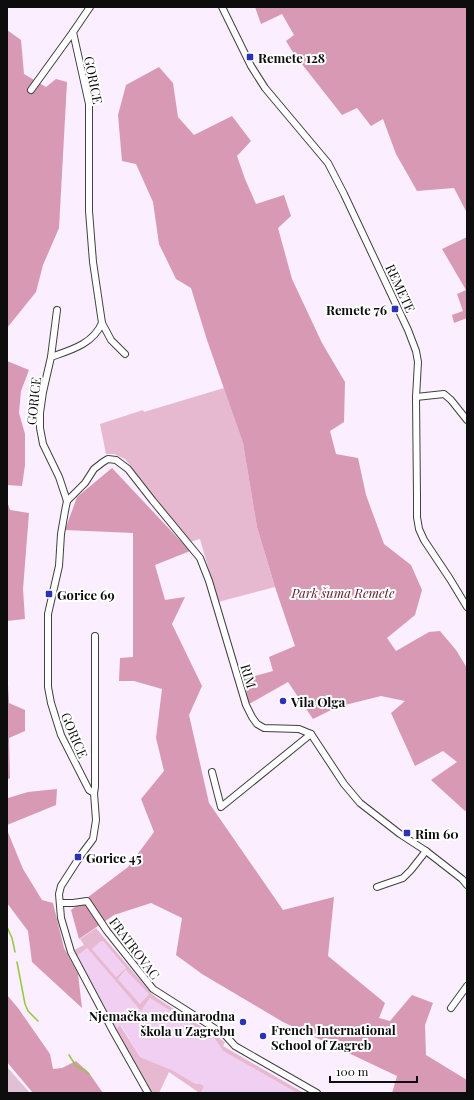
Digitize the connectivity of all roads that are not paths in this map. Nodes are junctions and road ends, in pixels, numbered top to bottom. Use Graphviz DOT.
graph roads {
  1 [pos="90,7"];
  2 [pos="222,7"];
  3 [pos="73,32"];
  4 [pos="31,90"];
  5 [pos="57,310"];
  6 [pos="102,323"];
  7 [pos="125,354"];
  8 [pos="51,357"];
  9 [pos="416,397"];
  10 [pos="467,420"];
  11 [pos="67,501"];
  12 [pos="467,607"];
  13 [pos="95,636"];
  14 [pos="311,734"];
  15 [pos="212,772"];
  16 [pos="94,793"];
  17 [pos="426,851"];
  18 [pos="467,885"];
  19 [pos="377,887"];
  20 [pos="60,903"];
  21 [pos="467,986"];
  22 [pos="451,1008"];
  23 [pos="148,1093"];
  24 [pos="317,1093"];
  1 -- 3 [label="street"];
  2 -- 9 [label="street, REMETE"];
  3 -- 4 [label="street"];
  3 -- 6 [label="street, GORICE"];
  5 -- 8 [label="street, GORICE"];
  6 -- 7 [label="street, GORICE"];
  6 -- 8 [label="street"];
  8 -- 11 [label="street, GORICE"];
  9 -- 10 [label="street"];
  9 -- 12 [label="street, REMETE"];
  11 -- 14 [label="street, RIM"];
  11 -- 16 [label="street, GORICE"];
  13 -- 16 [label="street"];
  14 -- 15 [label="street"];
  14 -- 17 [label="street"];
  16 -- 20 [label="street"];
  17 -- 18 [label="street"];
  17 -- 19 [label="street"];
  20 -- 23 [label="street"];
  20 -- 24 [label="street, FRATROVAC"];
  21 -- 22 [label="street"];
}
